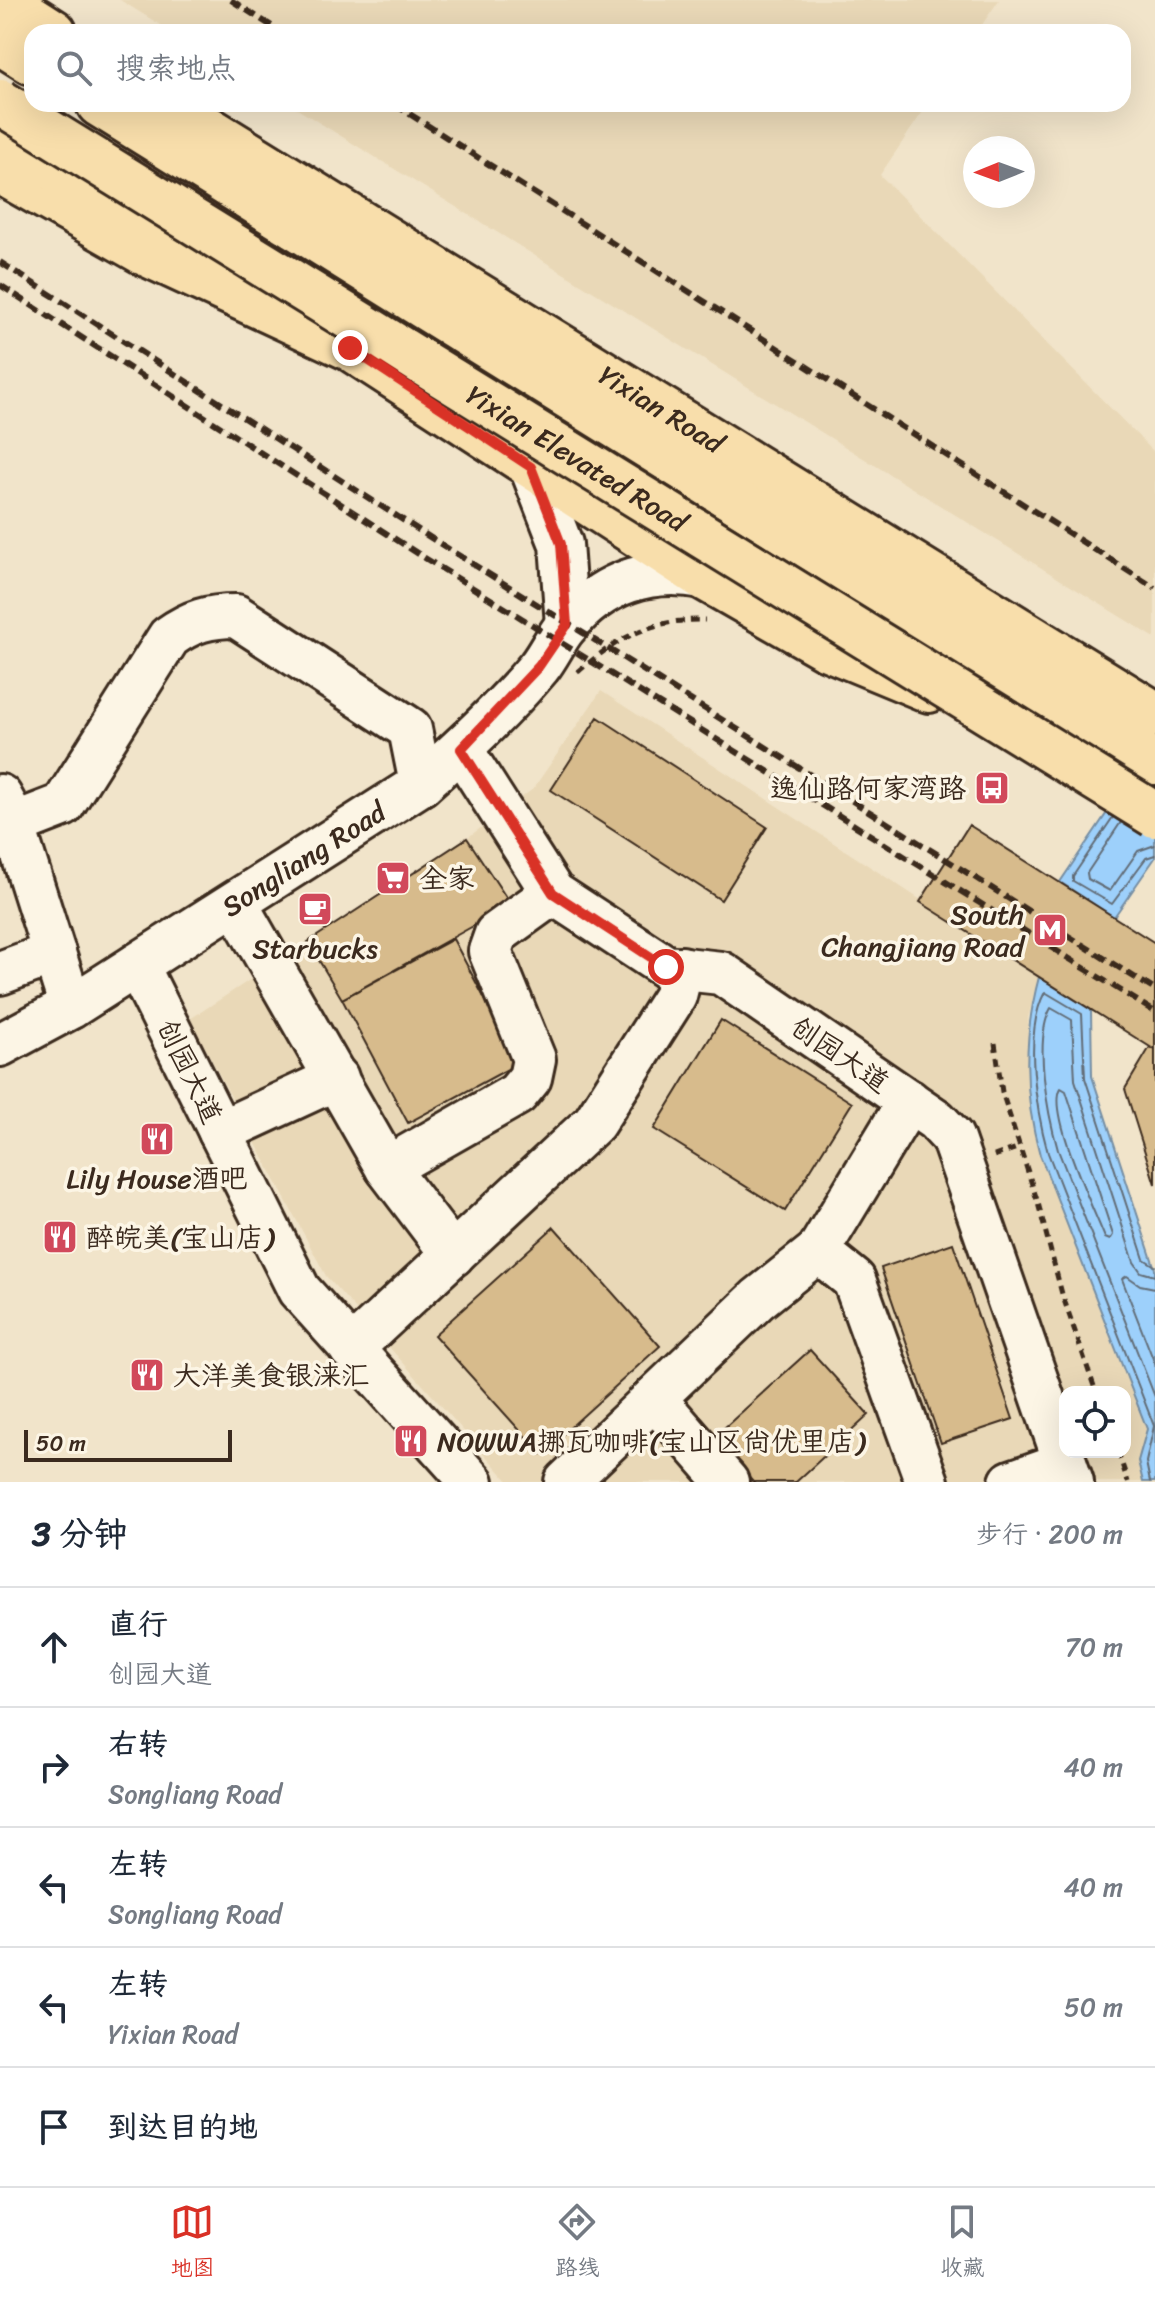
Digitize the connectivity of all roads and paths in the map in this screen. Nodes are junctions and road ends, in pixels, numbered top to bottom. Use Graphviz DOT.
graph roads {
  1 [pos="4,0"];
  2 [pos="42,24"];
  3 [pos="0,42"];
  4 [pos="24,57"];
  5 [pos="0,92"];
  6 [pos="0,102"];
  7 [pos="24,107"];
  8 [pos="32,112"];
  9 [pos="112,112"];
  10 [pos="181,112"];
  11 [pos="0,138"];
  12 [pos="0,171"];
  13 [pos="278,274"];
  14 [pos="531,467"];
  15 [pos="703,577"];
  16 [pos="719,621"];
  17 [pos="567,625"];
  18 [pos="573,677"];
  19 [pos="1138,703"];
  20 [pos="970,708"];
  21 [pos="461,749"];
  22 [pos="1155,762"];
  23 [pos="421,784"];
  24 [pos="7,810"];
  25 [pos="1155,815"];
  26 [pos="553,893"];
  27 [pos="236,904"];
  28 [pos="54,953"];
  29 [pos="137,965"];
  30 [pos="682,968"];
  31 [pos="0,973"];
  32 [pos="71,1007"];
  33 [pos="995,1043"];
  34 [pos="0,1045"];
  35 [pos="337,1078"];
  36 [pos="909,1101"];
  37 [pos="220,1132"];
  38 [pos="387,1168"];
  39 [pos="818,1251"];
  40 [pos="453,1255"];
  41 [pos="351,1349"];
  42 [pos="1094,1386"];
  43 [pos="654,1398"];
  44 [pos="1120,1458"];
  45 [pos="1068,1472"];
  46 [pos="472,1482"];
  47 [pos="566,1482"];
  48 [pos="727,1482"];
  49 [pos="927,1482"];
  50 [pos="1011,1482"];
  51 [pos="1128,1482"];
  1 -- 2 [label="main road"];
  3 -- 4 [label="main road"];
  5 -- 7 [label="main road"];
  6 -- 13 [label="main road, Yixian Elevated Road, bridge"];
  8 -- 20 [label="main road"];
  9 -- 22 [label="main road, Yixian Elevated Road"];
  10 -- 19 [label="main road, Yixian Road"];
  11 -- 13 [label="main road, bridge"];
  12 -- 14 [label="main road"];
  13 -- 25 [label="main road, Yixian Elevated Road, bridge"];
  14 -- 15 [label="main road"];
  14 -- 17 [label="street"];
  15 -- 17 [label="street, Songliang Road"];
  15 -- 20 [label="main road"];
  16 -- 18 [label="path"];
  17 -- 21 [label="street, Songliang Road"];
  20 -- 25 [label="main road, bridge"];
  21 -- 23 [label="street, Songliang Road"];
  21 -- 26 [label="street, 创园大道"];
  23 -- 24 [label="street"];
  23 -- 27 [label="street, Songliang Road"];
  24 -- 28 [label="street"];
  26 -- 30 [label="street, 创园大道"];
  26 -- 38 [label="street"];
  27 -- 29 [label="street, Songliang Road"];
  27 -- 35 [label="street"];
  28 -- 31 [label="street"];
  28 -- 32 [label="street"];
  29 -- 32 [label="street, Songliang Road"];
  29 -- 37 [label="street, 创园大道"];
  30 -- 36 [label="street, 创园大道"];
  30 -- 40 [label="street"];
  32 -- 34 [label="street, Songliang Road"];
  33 -- 42 [label="path"];
  35 -- 37 [label="street"];
  35 -- 38 [label="street"];
  36 -- 39 [label="street"];
  36 -- 45 [label="street, 创园大道"];
  37 -- 41 [label="street, 创园大道"];
  38 -- 40 [label="street"];
  39 -- 43 [label="street"];
  39 -- 49 [label="street"];
  40 -- 41 [label="street"];
  41 -- 46 [label="street, 创园大道"];
  43 -- 47 [label="street"];
  43 -- 48 [label="street"];
  44 -- 51 [label="path"];
  45 -- 50 [label="street"];
}
